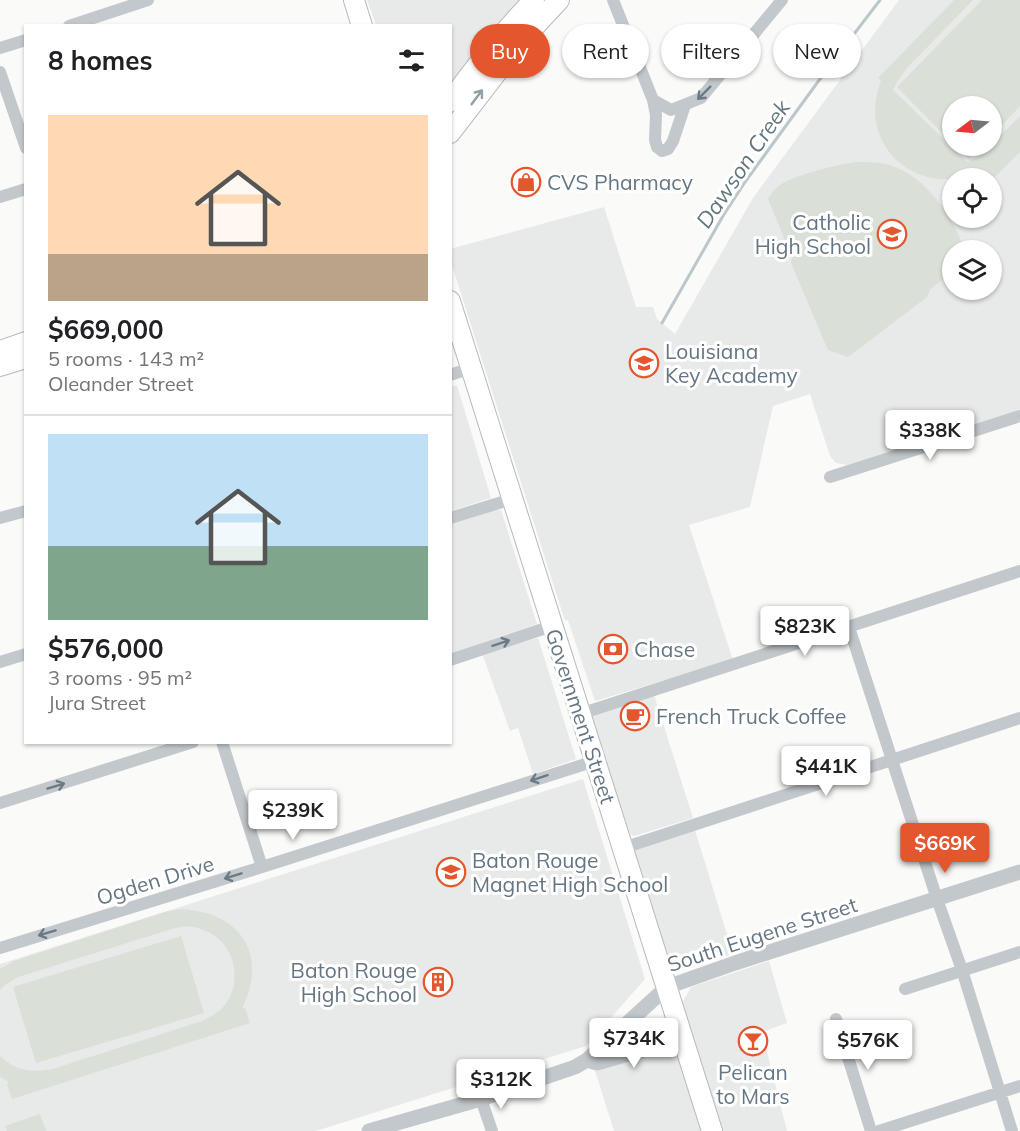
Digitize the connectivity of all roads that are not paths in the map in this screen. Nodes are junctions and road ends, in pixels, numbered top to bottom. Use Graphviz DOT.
graph roads {
  1 [pos="148,0"];
  2 [pos="354,0"];
  3 [pos="534,0"];
  4 [pos="559,0"];
  5 [pos="614,0"];
  6 [pos="783,0"];
  7 [pos="75,24"];
  8 [pos="361,24"];
  9 [pos="24,41"];
  10 [pos="0,48"];
  11 [pos="0,72"];
  12 [pos="453,95"];
  13 [pos="653,100"];
  14 [pos="685,105"];
  15 [pos="452,130"];
  16 [pos="24,142"];
  17 [pos="24,190"];
  18 [pos="0,197"];
  19 [pos="452,307"];
  20 [pos="24,342"];
  21 [pos="0,350"];
  22 [pos="24,360"];
  23 [pos="0,367"];
  24 [pos="471,368"];
  25 [pos="452,374"];
  26 [pos="1020,416"];
  27 [pos="830,477"];
  28 [pos="513,499"];
  29 [pos="24,511"];
  30 [pos="0,518"];
  31 [pos="452,518"];
  32 [pos="1020,572"];
  33 [pos="552,627"];
  34 [pos="849,627"];
  35 [pos="24,655"];
  36 [pos="452,659"];
  37 [pos="0,662"];
  38 [pos="580,714"];
  39 [pos="1020,718"];
  40 [pos="188,744"];
  41 [pos="223,744"];
  42 [pos="892,759"];
  43 [pos="595,761"];
  44 [pos="0,803"];
  45 [pos="623,848"];
  46 [pos="262,867"];
  47 [pos="1020,872"];
  48 [pos="937,899"];
  49 [pos="0,948"];
  50 [pos="1020,952"];
  51 [pos="962,970"];
  52 [pos="667,987"];
  53 [pos="905,989"];
  54 [pos="836,1019"];
  55 [pos="686,1049"];
  56 [pos="587,1060"];
  57 [pos="1020,1086"];
  58 [pos="999,1093"];
  59 [pos="481,1099"];
  60 [pos="369,1131"];
  61 [pos="492,1131"];
  62 [pos="712,1131"];
  63 [pos="871,1131"];
  64 [pos="879,1131"];
  65 [pos="1012,1131"];
  1 -- 7 [label="street"];
  2 -- 8 [label="main road"];
  3 -- 12 [label="main road"];
  15 -- 4 [label="main road, one-way"];
  5 -- 13 [label="street"];
  6 -- 14 [label="street, one-way"];
  9 -- 10 [label="street"];
  11 -- 16 [label="street"];
  13 -- 14 [label="street"];
  13 -- 14 [label="street"];
  17 -- 18 [label="street"];
  19 -- 24 [label="main road, Government Street"];
  20 -- 21 [label="main road"];
  22 -- 23 [label="main road"];
  24 -- 25 [label="street"];
  24 -- 28 [label="main road, Government Street"];
  26 -- 27 [label="street"];
  28 -- 31 [label="street"];
  28 -- 33 [label="main road, Government Street"];
  29 -- 30 [label="street"];
  32 -- 34 [label="street"];
  36 -- 33 [label="street, one-way"];
  33 -- 38 [label="main road, Government Street"];
  34 -- 38 [label="street"];
  34 -- 42 [label="street"];
  35 -- 37 [label="street"];
  38 -- 43 [label="main road, Government Street"];
  39 -- 42 [label="street"];
  44 -- 40 [label="street, one-way"];
  41 -- 46 [label="street"];
  42 -- 45 [label="street"];
  42 -- 48 [label="street"];
  43 -- 45 [label="main road, Government Street"];
  43 -- 46 [label="street, Ogden Drive, one-way"];
  45 -- 52 [label="main road, Government Street"];
  46 -- 49 [label="street, Ogden Drive, one-way"];
  47 -- 48 [label="street, South Eugene Street"];
  48 -- 51 [label="street"];
  48 -- 52 [label="street, South Eugene Street"];
  50 -- 51 [label="street"];
  51 -- 53 [label="street"];
  51 -- 58 [label="street"];
  52 -- 55 [label="main road, Government Street"];
  52 -- 56 [label="street, South Eugene Street"];
  54 -- 63 [label="street"];
  55 -- 56 [label="street"];
  55 -- 62 [label="main road, Government Street"];
  56 -- 59 [label="street, South Eugene Street"];
  57 -- 58 [label="street"];
  58 -- 64 [label="street"];
  58 -- 65 [label="street"];
  59 -- 60 [label="street, South Eugene Street"];
  59 -- 61 [label="street"];
}
